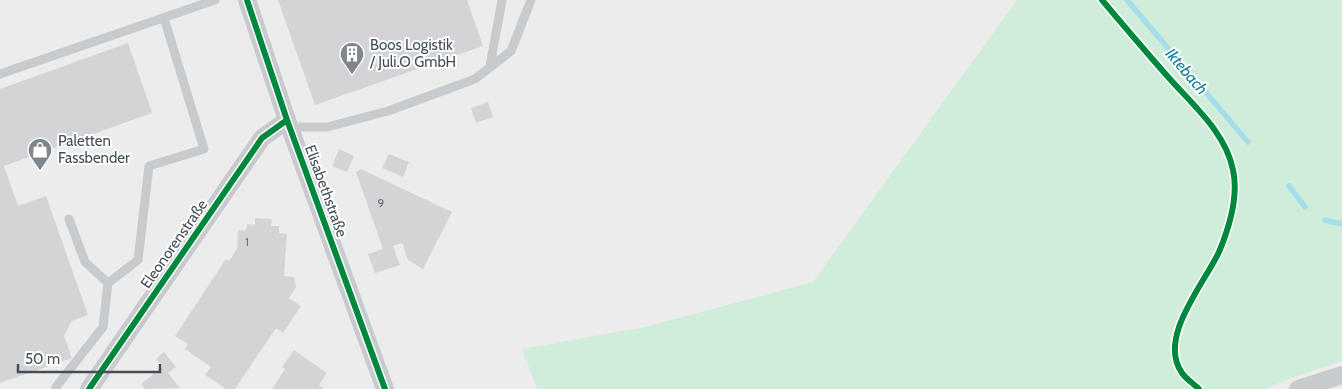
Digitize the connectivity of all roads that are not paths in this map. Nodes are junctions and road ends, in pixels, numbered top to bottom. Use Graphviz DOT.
graph roads {
  1 [pos="215,0"];
  2 [pos="247,0"];
  3 [pos="502,0"];
  4 [pos="531,0"];
  5 [pos="164,18"];
  6 [pos="490,66"];
  7 [pos="0,74"];
  8 [pos="288,124"];
  9 [pos="69,219"];
  10 [pos="108,283"];
  11 [pos="1342,375"];
  12 [pos="56,387"];
  13 [pos="89,389"];
  14 [pos="385,389"];
  15 [pos="1298,389"];
  1 -- 5 [label="lane"];
  2 -- 8 [label="street, Elisabethstraße"];
  3 -- 6 [label="lane"];
  4 -- 6 [label="lane"];
  5 -- 7 [label="lane"];
  5 -- 10 [label="lane"];
  6 -- 8 [label="lane"];
  8 -- 13 [label="street, Eleonorenstraße"];
  8 -- 14 [label="street, Elisabethstraße"];
  9 -- 10 [label="lane"];
  10 -- 12 [label="lane"];
  11 -- 15 [label="street"];
}
